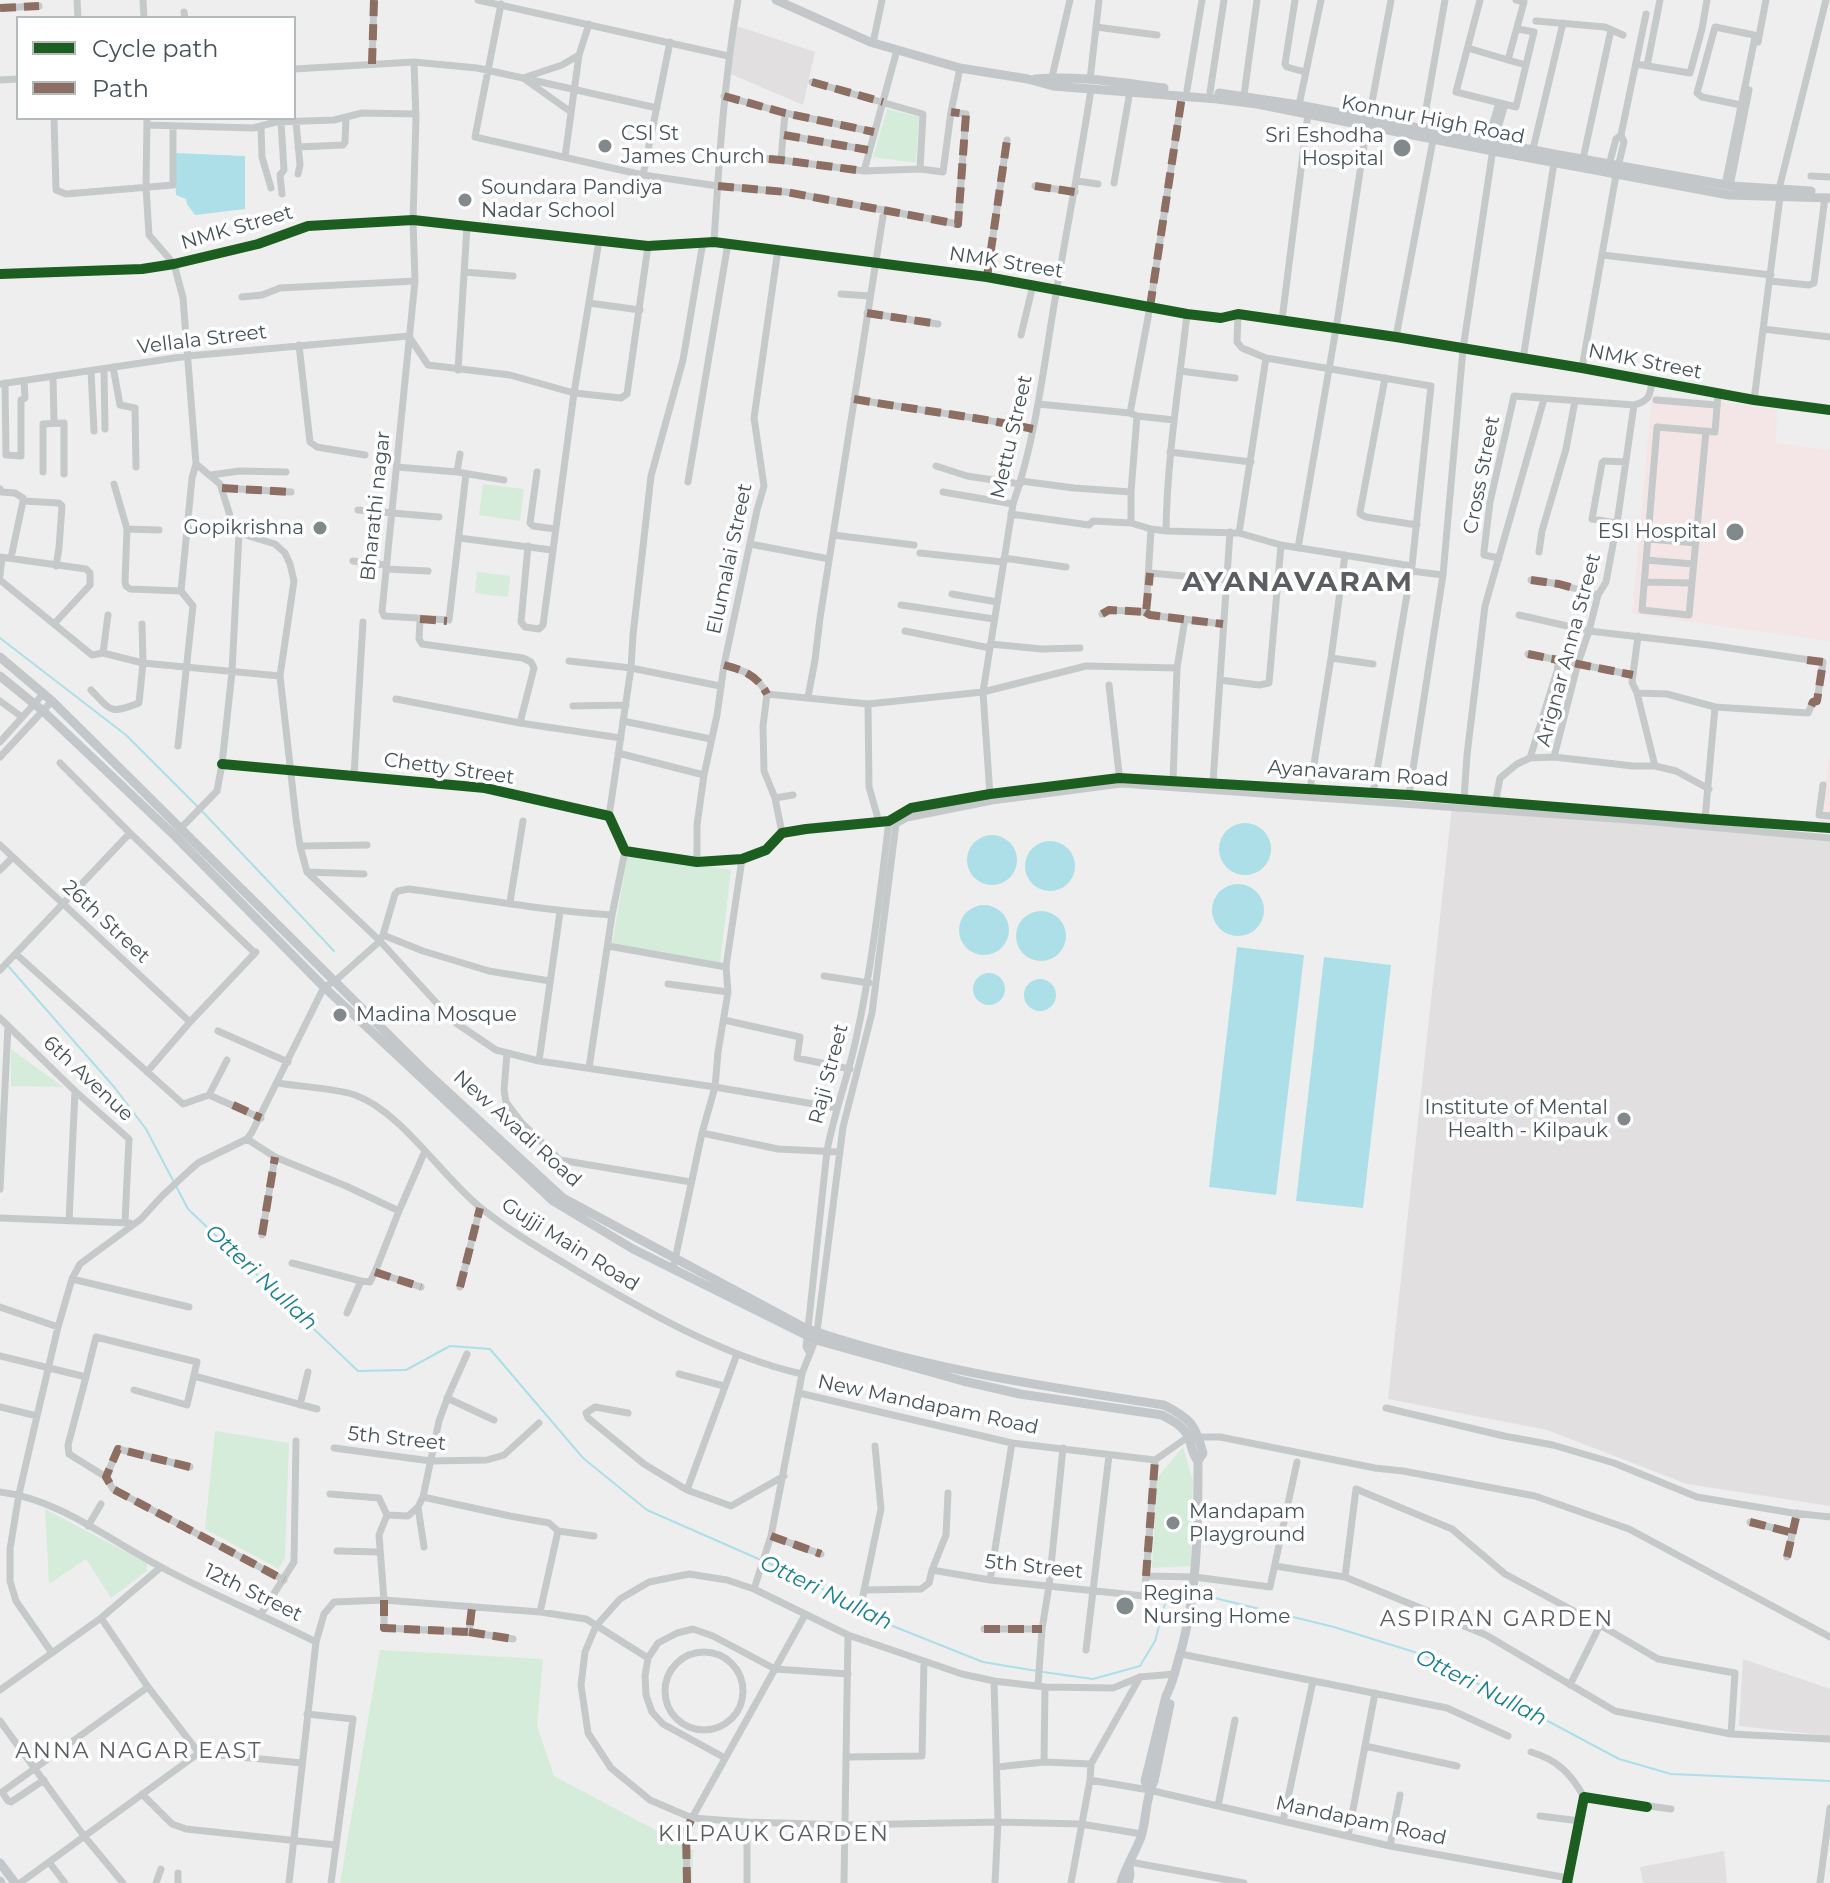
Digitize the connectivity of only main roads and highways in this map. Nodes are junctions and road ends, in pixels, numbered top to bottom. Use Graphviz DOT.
graph roads {
  1 [pos="776,0"];
  2 [pos="1028,79"];
  3 [pos="1090,84"];
  4 [pos="1184,93"];
  5 [pos="1368,122"];
  6 [pos="1422,133"];
  7 [pos="1490,146"];
  8 [pos="1613,169"];
  9 [pos="1780,193"];
  10 [pos="1828,196"];
  11 [pos="0,657"];
  12 [pos="0,676"];
  13 [pos="812,1334"];
  14 [pos="0,1863"];
  15 [pos="1130,1864"];
  16 [pos="17,1883"];
  17 [pos="1121,1883"];
  18 [pos="1128,1883"];
  1 -- 2 [label="main road, Konnur High Road"];
  2 -- 3 [label="main road, Konnur High Road"];
  2 -- 3 [label="main road, Konnur High Road"];
  3 -- 4 [label="main road, Konnur High Road"];
  3 -- 4 [label="main road, Konnur High Road"];
  4 -- 5 [label="main road, Konnur High Road"];
  4 -- 5 [label="main road, Konnur High Road"];
  5 -- 6 [label="main road, Konnur High Road"];
  6 -- 7 [label="main road, Konnur High Road"];
  6 -- 7 [label="main road, Konnur High Road"];
  7 -- 8 [label="main road, Konnur High Road"];
  7 -- 8 [label="main road, Konnur High Road"];
  8 -- 9 [label="main road, Konnur High Road"];
  8 -- 9 [label="main road, Konnur High Road"];
  9 -- 10 [label="main road, Konnur High Road"];
  11 -- 13 [label="main road, New Avadi Road"];
  12 -- 13 [label="main road, New Avadi Road"];
  13 -- 15 [label="main road, New Avadi Road"];
  14 -- 16 [label="main road"];
  15 -- 17 [label="main road"];
  15 -- 18 [label="main road"];
}
